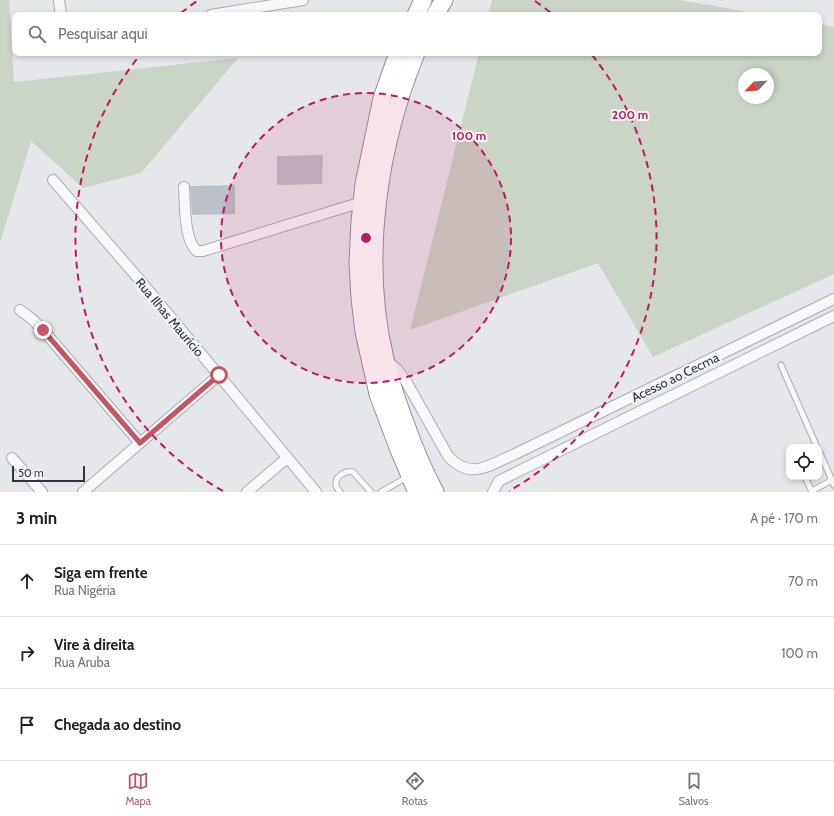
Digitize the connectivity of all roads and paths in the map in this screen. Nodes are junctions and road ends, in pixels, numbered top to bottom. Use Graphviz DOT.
graph roads {
  1 [pos="59,0"];
  2 [pos="303,0"];
  3 [pos="423,0"];
  4 [pos="444,0"];
  5 [pos="61,12"];
  6 [pos="229,12"];
  7 [pos="417,12"];
  8 [pos="438,12"];
  9 [pos="397,56"];
  10 [pos="415,56"];
  11 [pos="53,180"];
  12 [pos="184,187"];
  13 [pos="362,202"];
  14 [pos="834,298"];
  15 [pos="20,310"];
  16 [pos="834,316"];
  17 [pos="385,359"];
  18 [pos="781,365"];
  19 [pos="219,375"];
  20 [pos="140,443"];
  21 [pos="815,444"];
  22 [pos="515,454"];
  23 [pos="12,458"];
  24 [pos="287,458"];
  25 [pos="822,459"];
  26 [pos="523,469"];
  27 [pos="410,476"];
  28 [pos="806,480"];
  29 [pos="833,483"];
  30 [pos="42,492"];
  31 [pos="83,492"];
  32 [pos="247,492"];
  33 [pos="316,492"];
  34 [pos="340,492"];
  35 [pos="371,492"];
  36 [pos="381,492"];
  37 [pos="417,492"];
  38 [pos="435,492"];
  39 [pos="493,492"];
  40 [pos="812,492"];
  1 -- 5 [label="street"];
  2 -- 6 [label="street"];
  3 -- 7 [label="highway"];
  4 -- 8 [label="highway"];
  9 -- 13 [label="highway"];
  10 -- 17 [label="highway"];
  11 -- 19 [label="street, Rua Ilhas Maurício"];
  12 -- 13 [label="street"];
  13 -- 27 [label="highway"];
  14 -- 22 [label="street, Acesso ao Cecma"];
  15 -- 20 [label="street"];
  16 -- 26 [label="street, Acesso ao Cecma"];
  17 -- 22 [label="street, Acesso ao Cecma"];
  17 -- 38 [label="highway"];
  18 -- 21 [label="lane"];
  19 -- 20 [label="street"];
  19 -- 24 [label="street, Rua Ilhas Maurício"];
  20 -- 31 [label="street"];
  22 -- 26 [label="street"];
  23 -- 30 [label="street"];
  24 -- 32 [label="street"];
  24 -- 33 [label="street, Rua Ilhas Maurício"];
  25 -- 29 [label="lane"];
  26 -- 39 [label="street, Acesso ao Cecma"];
  27 -- 36 [label="lane"];
  27 -- 37 [label="highway"];
  28 -- 40 [label="lane"];
  29 -- 40 [label="lane"];
  34 -- 35 [label="lane"];
}
